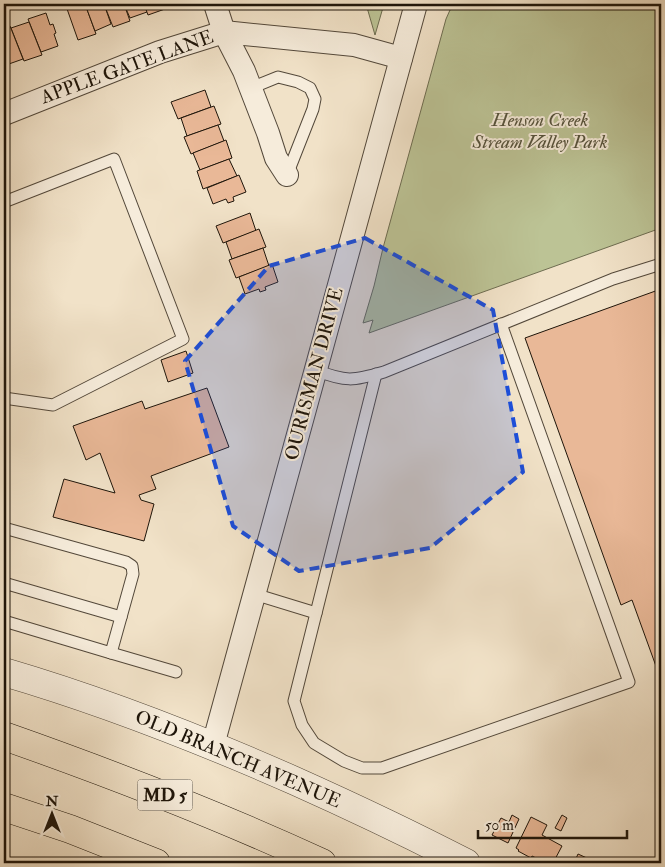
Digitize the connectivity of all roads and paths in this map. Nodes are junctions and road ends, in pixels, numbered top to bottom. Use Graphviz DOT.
graph roads {
  1 [pos="216,4"];
  2 [pos="416,4"];
  3 [pos="224,32"];
  4 [pos="401,58"];
  5 [pos="251,88"];
  6 [pos="4,114"];
  7 [pos="287,175"];
  8 [pos="4,202"];
  9 [pos="661,264"];
  10 [pos="501,324"];
  11 [pos="315,370"];
  12 [pos="376,374"];
  13 [pos="4,398"];
  14 [pos="4,528"];
  15 [pos="4,583"];
  16 [pos="254,594"];
  17 [pos="316,613"];
  18 [pos="121,617"];
  19 [pos="4,621"];
  20 [pos="112,653"];
  21 [pos="4,672"];
  22 [pos="176,672"];
  23 [pos="4,736"];
  24 [pos="212,745"];
  25 [pos="4,806"];
  26 [pos="156,863"];
  27 [pos="322,863"];
  28 [pos="466,863"];
  1 -- 3 [label="street"];
  2 -- 4 [label="street, OURISMAN DRIVE"];
  3 -- 4 [label="street, APPLE GATE LANE"];
  3 -- 5 [label="street"];
  3 -- 6 [label="street, APPLE GATE LANE"];
  4 -- 11 [label="street, OURISMAN DRIVE"];
  5 -- 7 [label="street"];
  5 -- 7 [label="lane"];
  8 -- 13 [label="lane"];
  9 -- 10 [label="lane"];
  10 -- 12 [label="lane"];
  10 -- 17 [label="lane"];
  11 -- 12 [label="lane"];
  11 -- 16 [label="street, OURISMAN DRIVE"];
  12 -- 17 [label="lane"];
  14 -- 18 [label="lane"];
  15 -- 18 [label="lane"];
  16 -- 17 [label="lane"];
  16 -- 24 [label="street, OURISMAN DRIVE"];
  18 -- 20 [label="lane"];
  19 -- 20 [label="lane"];
  20 -- 22 [label="lane"];
  21 -- 24 [label="street, OLD BRANCH AVENUE"];
  23 -- 27 [label="highway, MD 5"];
  24 -- 28 [label="street, OLD BRANCH AVENUE"];
  25 -- 26 [label="highway"];
}
